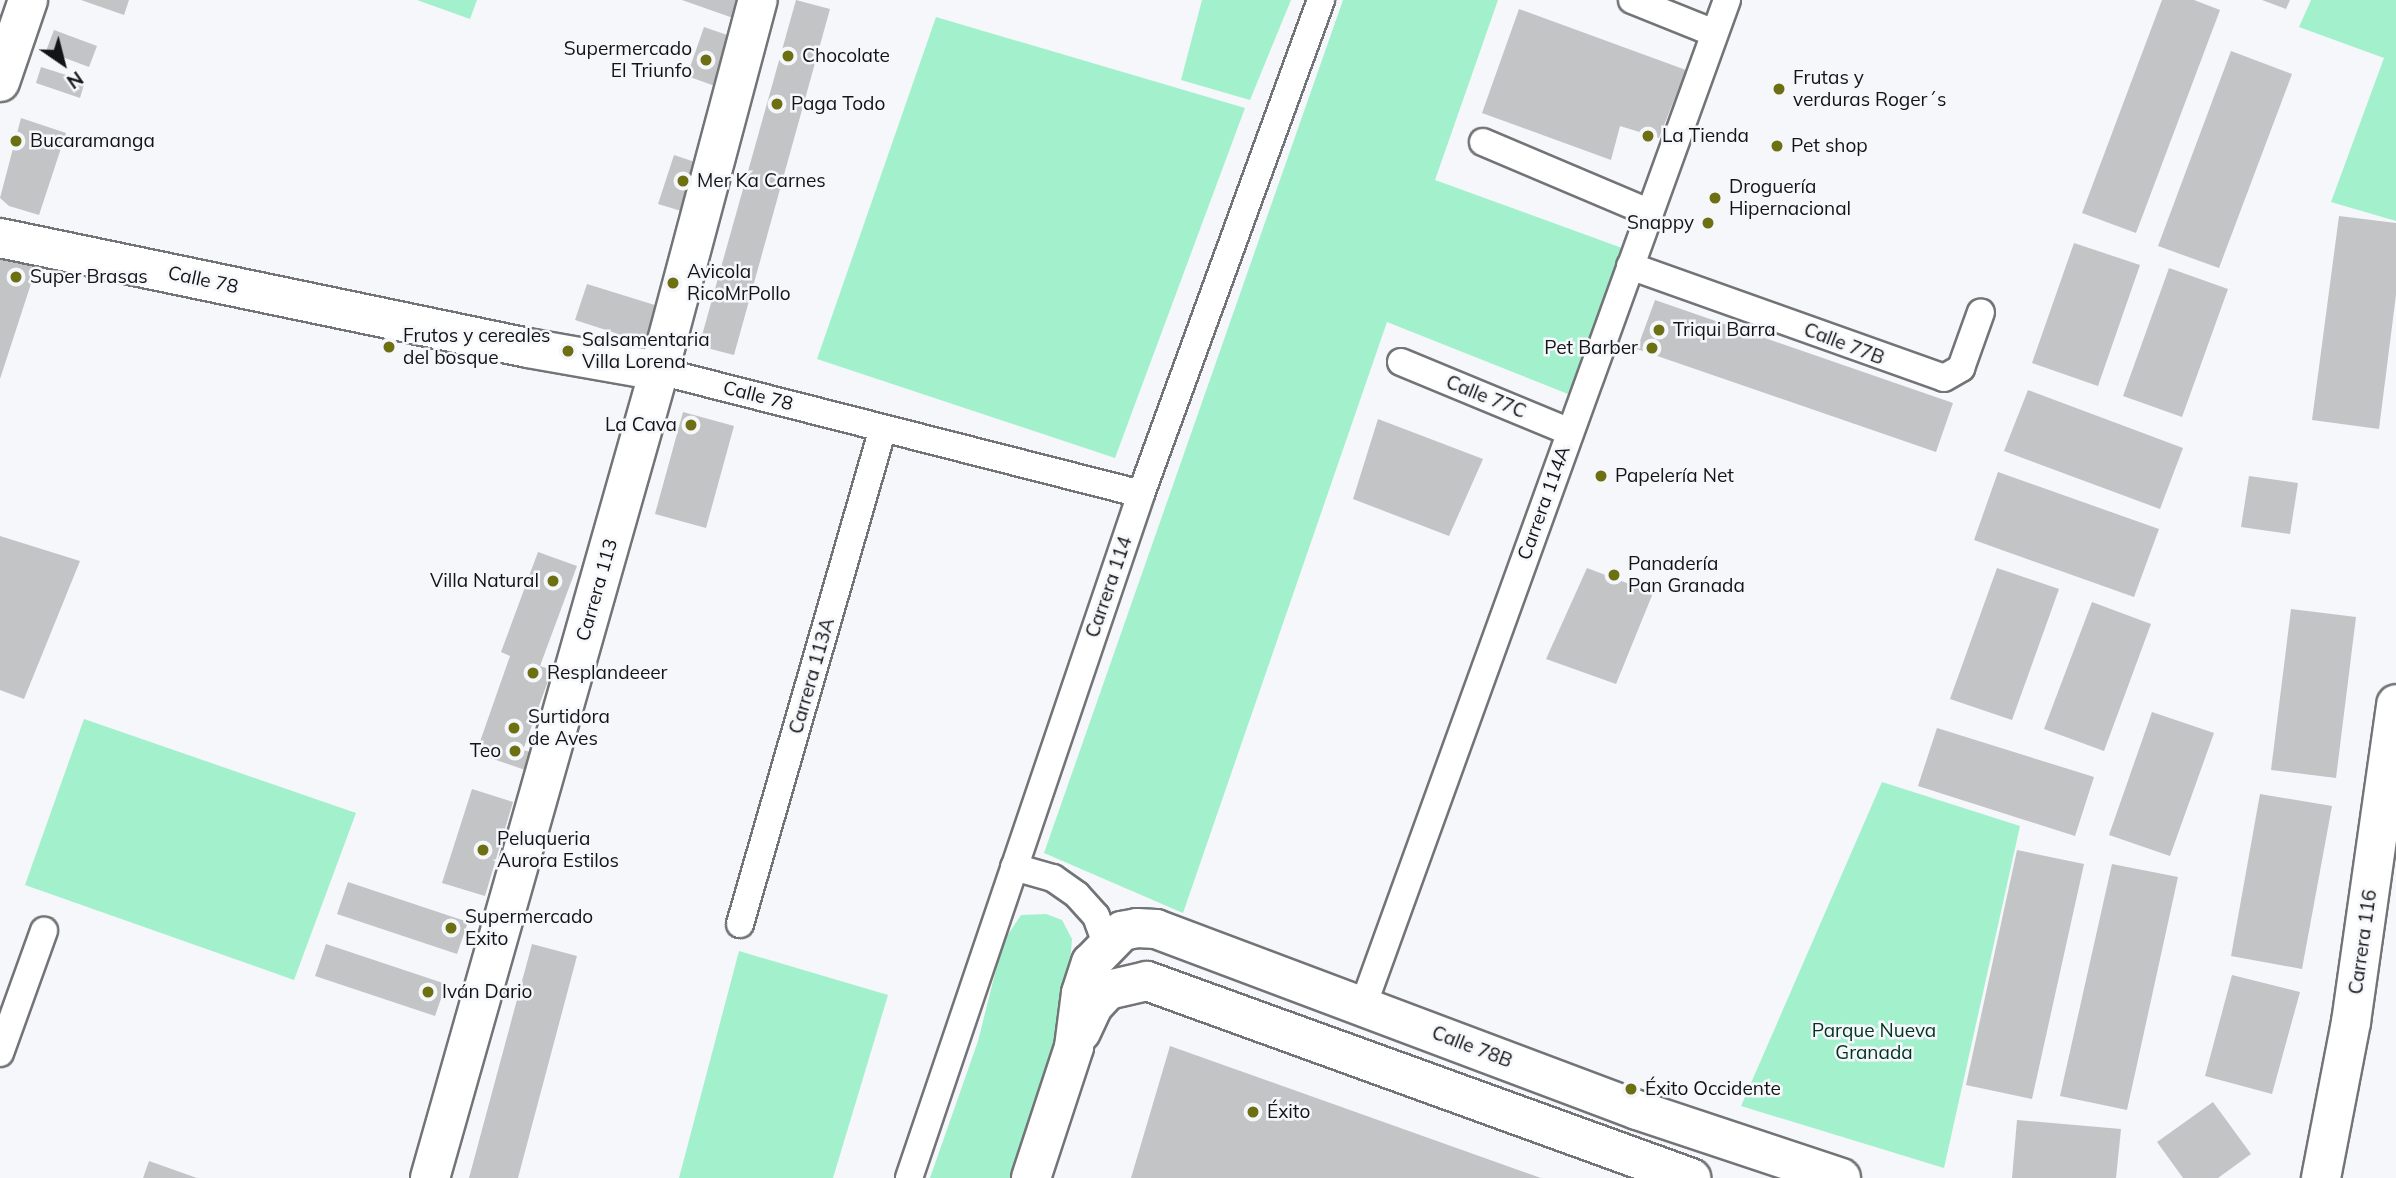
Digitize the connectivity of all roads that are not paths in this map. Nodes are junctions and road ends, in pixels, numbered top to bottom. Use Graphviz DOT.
graph roads {
  1 [pos="28,0"];
  2 [pos="758,0"];
  3 [pos="1321,0"];
  4 [pos="1632,0"];
  5 [pos="1727,0"];
  6 [pos="1714,33"];
  7 [pos="0,82"];
  8 [pos="1483,142"];
  9 [pos="1650,213"];
  10 [pos="0,238"];
  11 [pos="1630,266"];
  12 [pos="1982,312"];
  13 [pos="1401,362"];
  14 [pos="659,371"];
  15 [pos="883,428"];
  16 [pos="1570,432"];
  17 [pos="1141,494"];
  18 [pos="2396,704"];
  19 [pos="1014,867"];
  20 [pos="740,924"];
  21 [pos="44,931"];
  22 [pos="1106,943"];
  23 [pos="1363,1006"];
  24 [pos="1074,1047"];
  25 [pos="0,1054"];
  26 [pos="430,1178"];
  27 [pos="909,1178"];
  28 [pos="1031,1178"];
  29 [pos="1691,1178"];
  30 [pos="1842,1178"];
  31 [pos="2321,1178"];
  1 -- 7 [label="street"];
  2 -- 14 [label="street, Carrera 113"];
  3 -- 17 [label="street, Carrera 114"];
  4 -- 6 [label="street"];
  5 -- 6 [label="street, Carrera 114A"];
  6 -- 9 [label="street, Carrera 114A"];
  8 -- 9 [label="street"];
  9 -- 11 [label="street, Carrera 114A"];
  10 -- 14 [label="street, Calle 78"];
  11 -- 12 [label="street, Calle 77B"];
  11 -- 16 [label="street, Carrera 114A"];
  13 -- 16 [label="street, Calle 77C"];
  14 -- 15 [label="street, Calle 78"];
  14 -- 26 [label="street, Carrera 113"];
  15 -- 17 [label="street, Calle 78"];
  15 -- 20 [label="street, Carrera 113A"];
  16 -- 23 [label="street, Carrera 114A"];
  17 -- 19 [label="street, Carrera 114"];
  18 -- 31 [label="street, Carrera 116"];
  19 -- 22 [label="street"];
  19 -- 27 [label="street, Carrera 114"];
  21 -- 25 [label="street"];
  22 -- 23 [label="street, Calle 78B"];
  22 -- 24 [label="street"];
  23 -- 30 [label="street, Calle 78B"];
  24 -- 28 [label="street"];
  24 -- 29 [label="street"];
}
